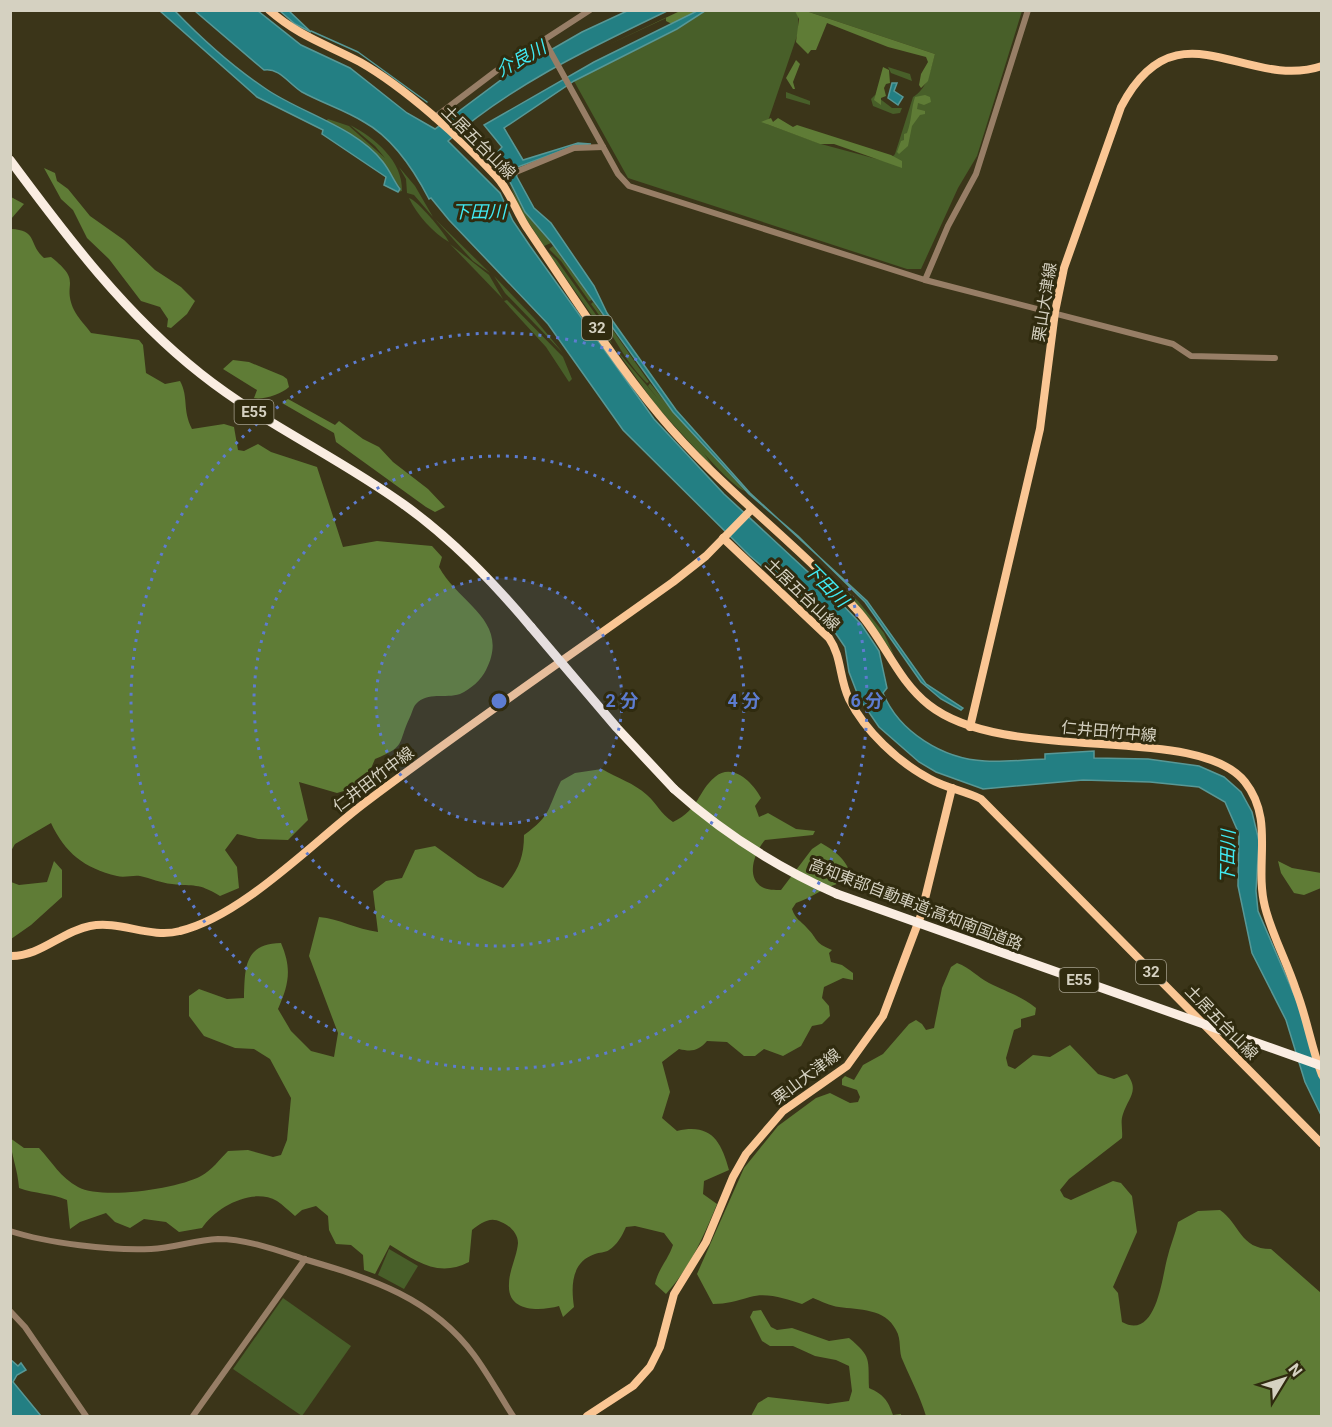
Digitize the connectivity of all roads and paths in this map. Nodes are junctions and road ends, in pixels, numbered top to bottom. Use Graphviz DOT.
graph roads {
  1 [pos="269,10"];
  2 [pos="590,10"];
  3 [pos="1028,10"];
  4 [pos="544,40"];
  5 [pos="1322,66"];
  6 [pos="436,119"];
  7 [pos="603,147"];
  8 [pos="10,160"];
  9 [pos="501,178"];
  10 [pos="925,280"];
  11 [pos="1054,312"];
  12 [pos="1275,358"];
  13 [pos="750,511"];
  14 [pos="723,539"];
  15 [pos="970,728"];
  16 [pos="952,788"];
  17 [pos="10,956"];
  18 [pos="1322,1066"];
  19 [pos="1322,1075"];
  20 [pos="1322,1144"];
  21 [pos="10,1231"];
  22 [pos="304,1259"];
  23 [pos="10,1311"];
  24 [pos="86,1416"];
  25 [pos="193,1416"];
  26 [pos="513,1416"];
  27 [pos="587,1416"];
  1 -- 6 [label="main road, 土居五台山線 / 32"];
  2 -- 4 [label="street"];
  3 -- 10 [label="street"];
  4 -- 6 [label="street"];
  4 -- 7 [label="street"];
  5 -- 11 [label="main road, 栗山大津線"];
  6 -- 9 [label="main road, 土居五台山線 / 32"];
  7 -- 9 [label="street"];
  7 -- 10 [label="street"];
  8 -- 18 [label="highway, 高知東部自動車道;高知南国道路 / E55, bridge"];
  9 -- 13 [label="main road, 土居五台山線 / 32"];
  10 -- 11 [label="street"];
  11 -- 12 [label="street"];
  11 -- 15 [label="main road, 栗山大津線"];
  13 -- 14 [label="main road"];
  13 -- 15 [label="main road, 仁井田竹中線"];
  14 -- 16 [label="main road, 土居五台山線 / 32"];
  14 -- 17 [label="main road, 仁井田竹中線"];
  15 -- 19 [label="main road, 仁井田竹中線"];
  16 -- 20 [label="main road, 土居五台山線 / 32"];
  16 -- 27 [label="main road, 栗山大津線"];
  21 -- 22 [label="street"];
  22 -- 25 [label="street"];
  22 -- 26 [label="street"];
  23 -- 24 [label="street"];
}
